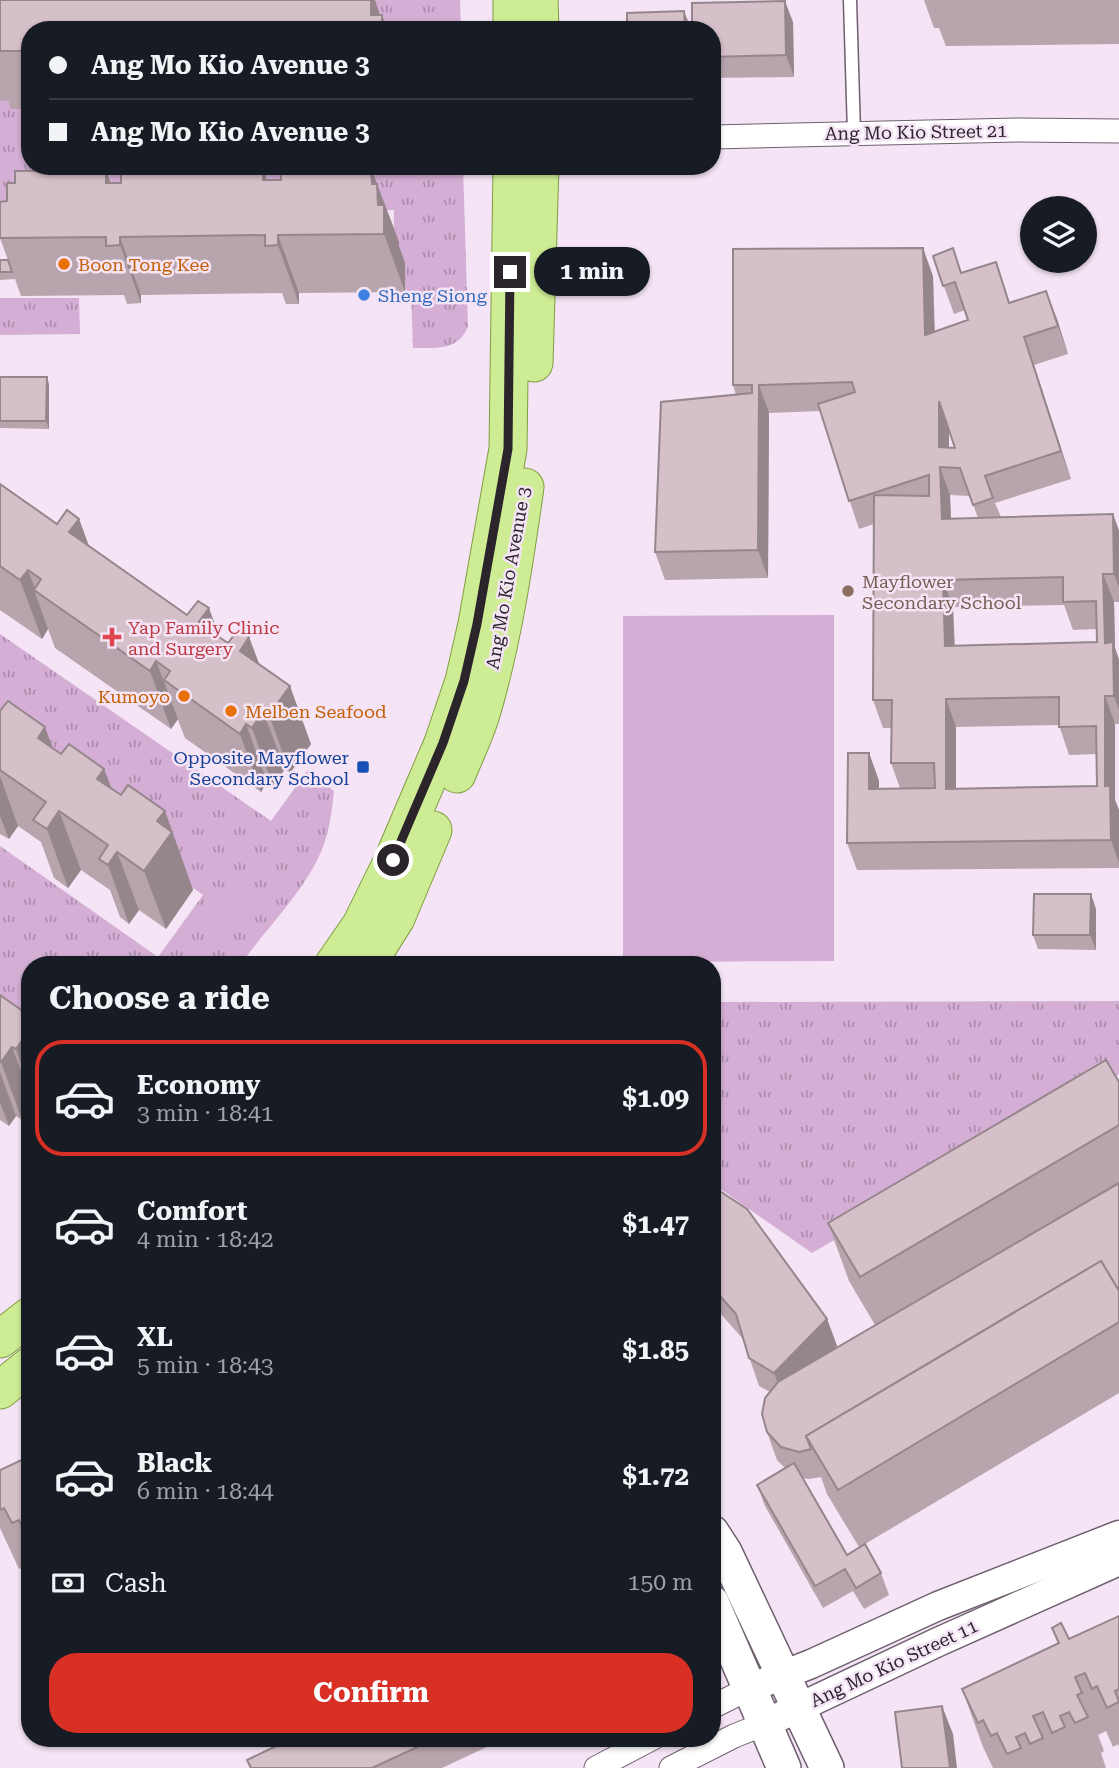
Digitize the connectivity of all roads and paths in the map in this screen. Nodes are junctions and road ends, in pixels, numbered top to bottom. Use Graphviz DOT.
graph roads {
  1 [pos="512,0"];
  2 [pos="539,0"];
  3 [pos="850,0"];
  4 [pos="512,21"];
  5 [pos="540,21"];
  6 [pos="1119,131"];
  7 [pos="854,133"];
  8 [pos="721,137"];
  9 [pos="512,175"];
  10 [pos="540,175"];
  11 [pos="340,956"];
  12 [pos="372,956"];
  13 [pos="21,1323"];
  14 [pos="0,1339"];
  15 [pos="21,1373"];
  16 [pos="0,1390"];
  17 [pos="1119,1535"];
  18 [pos="721,1547"];
  19 [pos="1119,1561"];
  20 [pos="721,1622"];
  21 [pos="783,1674"];
  22 [pos="750,1688"];
  23 [pos="721,1702"];
  24 [pos="799,1708"];
  25 [pos="764,1724"];
  26 [pos="721,1743"];
  27 [pos="636,1747"];
  28 [pos="712,1747"];
  29 [pos="596,1768"];
  30 [pos="671,1768"];
  31 [pos="784,1768"];
  32 [pos="827,1768"];
  1 -- 4 [label="main road"];
  2 -- 5 [label="main road"];
  3 -- 7 [label="lane"];
  6 -- 7 [label="street, Ang Mo Kio Street 21"];
  7 -- 8 [label="street, Ang Mo Kio Street 21"];
  9 -- 11 [label="main road, Ang Mo Kio Avenue 3"];
  10 -- 12 [label="main road, Ang Mo Kio Avenue 3"];
  13 -- 14 [label="main road"];
  15 -- 16 [label="main road"];
  17 -- 21 [label="street, Ang Mo Kio Street 11"];
  18 -- 21 [label="main road"];
  19 -- 24 [label="street, Ang Mo Kio Street 11"];
  20 -- 22 [label="main road"];
  21 -- 22 [label="street, Ang Mo Kio Street 11"];
  21 -- 24 [label="main road"];
  22 -- 23 [label="street, Ang Mo Kio Street 11"];
  22 -- 25 [label="main road"];
  24 -- 25 [label="street, Ang Mo Kio Street 11"];
  24 -- 32 [label="main road"];
  25 -- 26 [label="street, Ang Mo Kio Street 11"];
  25 -- 31 [label="main road"];
  27 -- 29 [label="street"];
  28 -- 30 [label="street, Ang Mo Kio Street 11"];
}
